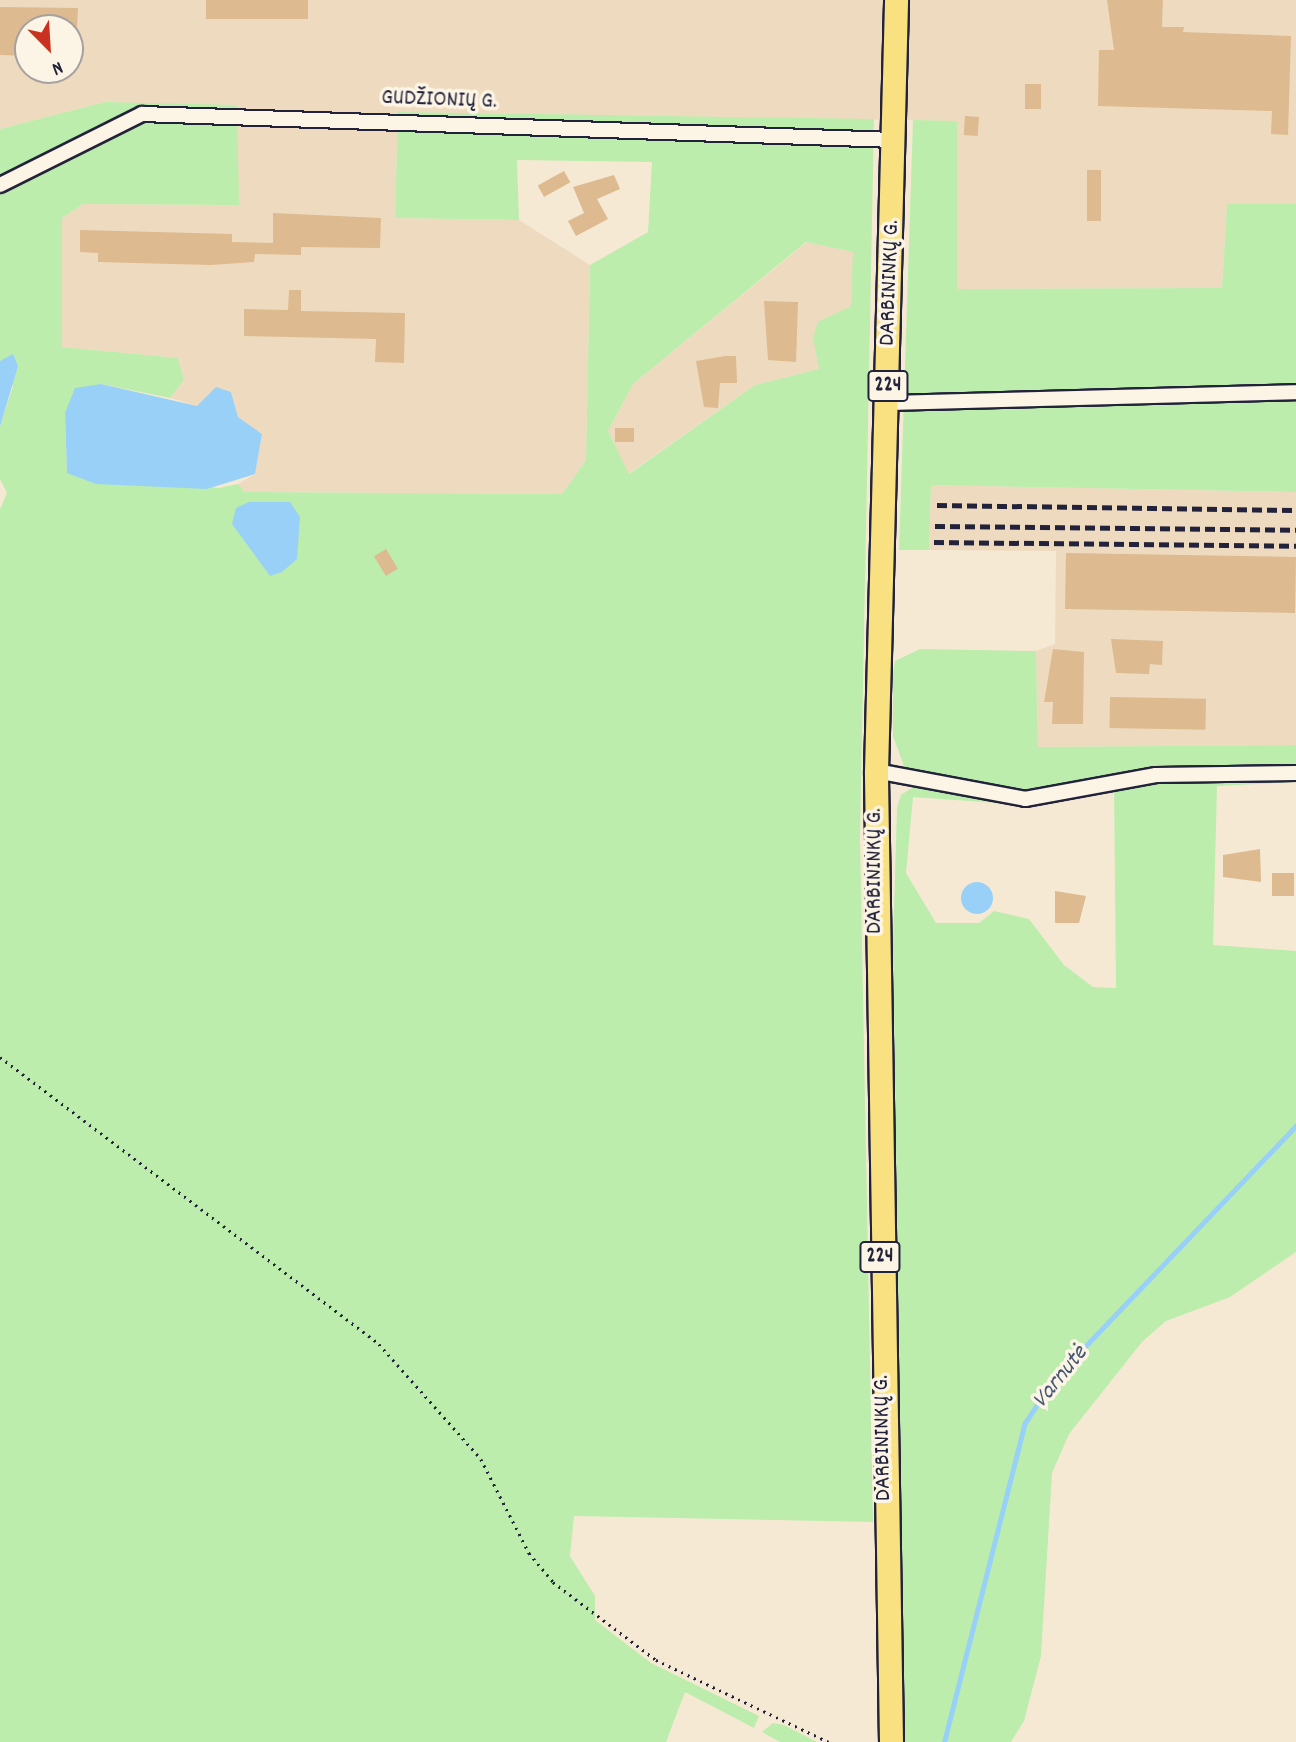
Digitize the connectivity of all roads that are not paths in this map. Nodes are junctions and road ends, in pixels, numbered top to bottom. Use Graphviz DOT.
graph roads {
  1 [pos="895,0"];
  2 [pos="895,140"];
  3 [pos="0,185"];
  4 [pos="1296,392"];
  5 [pos="887,403"];
  6 [pos="876,771"];
  7 [pos="1296,774"];
  8 [pos="891,1742"];
  1 -- 2 [label="main road, DARBININKŲ G. / 224"];
  2 -- 3 [label="street, GUDŽIONIŲ G."];
  2 -- 5 [label="main road, DARBININKŲ G. / 224"];
  4 -- 5 [label="street"];
  5 -- 6 [label="main road, DARBININKŲ G. / 224"];
  6 -- 7 [label="street"];
  6 -- 8 [label="main road, DARBININKŲ G. / 224"];
}
